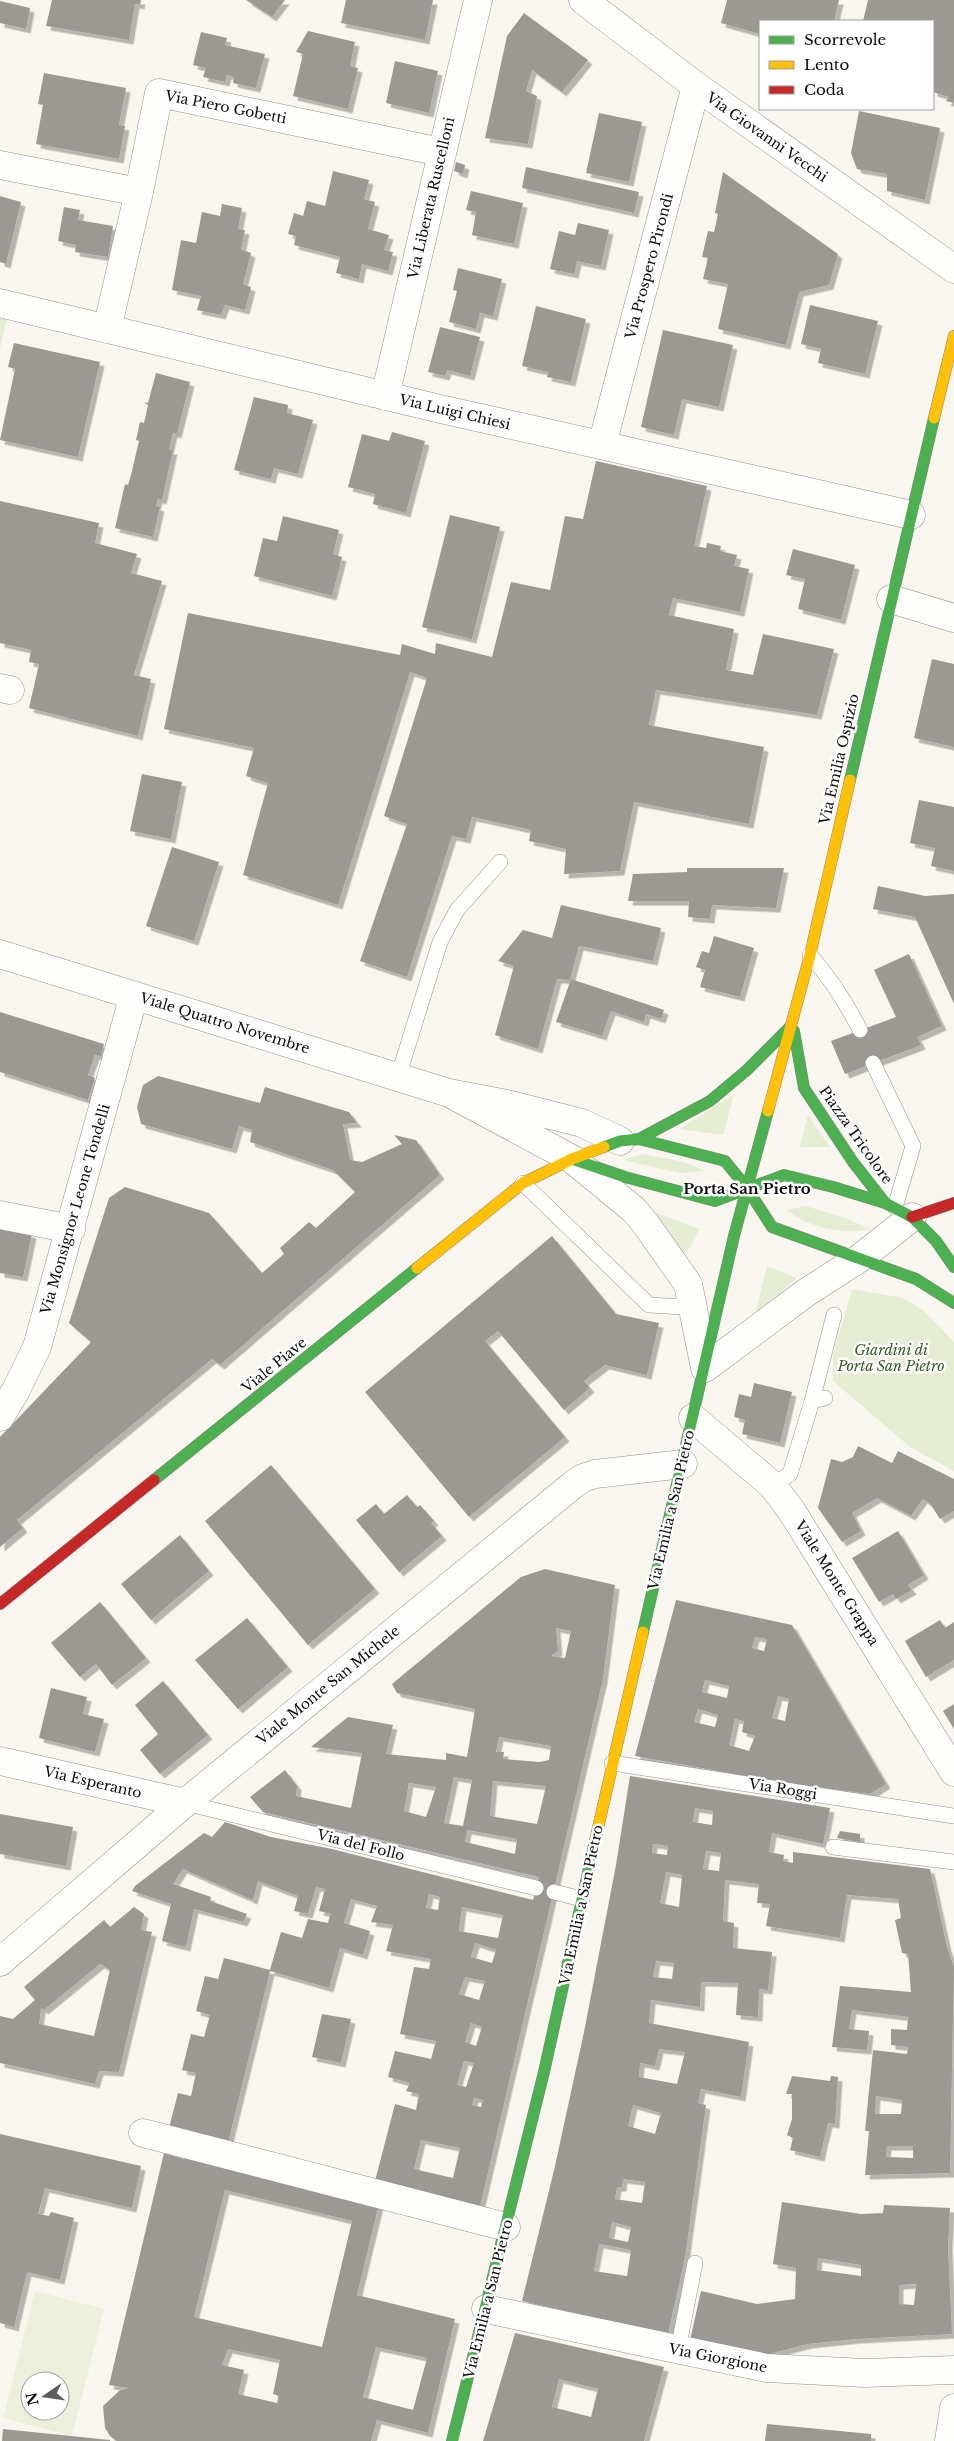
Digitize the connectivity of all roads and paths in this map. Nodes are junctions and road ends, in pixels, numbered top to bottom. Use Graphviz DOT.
graph roads {
  1 [pos="478,0"];
  2 [pos="583,0"];
  3 [pos="696,86"];
  4 [pos="441,152"];
  5 [pos="0,164"];
  6 [pos="138,192"];
  7 [pos="954,270"];
  8 [pos="0,304"];
  9 [pos="108,329"];
  10 [pos="954,336"];
  11 [pos="385,396"];
  12 [pos="602,445"];
  13 [pos="911,515"];
  14 [pos="891,599"];
  15 [pos="954,618"];
  16 [pos="500,862"];
  17 [pos="0,954"];
  18 [pos="810,955"];
  19 [pos="134,995"];
  20 [pos="792,1025"];
  21 [pos="860,1030"];
  22 [pos="873,1063"];
  23 [pos="398,1077"];
  24 [pos="449,1093"];
  25 [pos="629,1140"];
  26 [pos="572,1159"];
  27 [pos="523,1184"];
  28 [pos="747,1188"];
  29 [pos="954,1202"];
  30 [pos="897,1209"];
  31 [pos="0,1215"];
  32 [pos="71,1229"];
  33 [pos="860,1258"];
  34 [pos="954,1267"];
  35 [pos="692,1303"];
  36 [pos="954,1304"];
  37 [pos="834,1315"];
  38 [pos="705,1368"];
  39 [pos="0,1418"];
  40 [pos="693,1418"];
  41 [pos="683,1464"];
  42 [pos="772,1485"];
  43 [pos="0,1604"];
  44 [pos="0,1761"];
  45 [pos="612,1762"];
  46 [pos="954,1772"];
  47 [pos="185,1803"];
  48 [pos="954,1816"];
  49 [pos="833,1847"];
  50 [pos="954,1862"];
  51 [pos="536,1888"];
  52 [pos="554,1892"];
  53 [pos="582,1899"];
  54 [pos="0,1962"];
  55 [pos="142,2133"];
  56 [pos="506,2227"];
  57 [pos="695,2263"];
  58 [pos="486,2309"];
  59 [pos="678,2350"];
  60 [pos="954,2370"];
  61 [pos="954,2408"];
  62 [pos="452,2441"];
  63 [pos="949,2441"];
  1 -- 4 [label="street, Via Liberata Ruscelloni"];
  2 -- 3 [label="street, Via Giovanni Vecchi"];
  3 -- 7 [label="street, Via Giovanni Vecchi"];
  3 -- 12 [label="street, Via Prospero Pirondi"];
  4 -- 6 [label="street, Via Piero Gobetti"];
  4 -- 11 [label="street, Via Liberata Ruscelloni"];
  5 -- 6 [label="street"];
  6 -- 9 [label="street"];
  8 -- 9 [label="street, Via Luigi Chiesi"];
  9 -- 11 [label="street, Via Luigi Chiesi"];
  10 -- 13 [label="main road, Via Emilia Ospizio"];
  11 -- 12 [label="street, Via Luigi Chiesi"];
  12 -- 13 [label="street, Via Luigi Chiesi"];
  13 -- 14 [label="main road, Via Emilia Ospizio"];
  14 -- 15 [label="street"];
  14 -- 18 [label="main road, Via Emilia Ospizio"];
  16 -- 23 [label="lane"];
  17 -- 19 [label="street, Viale Quattro Novembre"];
  18 -- 20 [label="main road, Via Emilia Ospizio"];
  18 -- 21 [label="lane"];
  19 -- 23 [label="street, Viale Quattro Novembre"];
  19 -- 32 [label="street, Via Monsignor Leone Tondelli"];
  20 -- 25 [label="main road"];
  20 -- 28 [label="main road, Via Emilia Ospizio"];
  20 -- 30 [label="main road, Piazza Tricolore"];
  22 -- 30 [label="lane"];
  23 -- 24 [label="street, Viale Quattro Novembre"];
  24 -- 25 [label="street, Viale Quattro Novembre"];
  24 -- 26 [label="street, Viale Quattro Novembre"];
  25 -- 26 [label="main road"];
  25 -- 28 [label="main road"];
  26 -- 27 [label="main road, Viale Piave"];
  26 -- 28 [label="main road, Piazza Tricolore"];
  26 -- 35 [label="street, Via Emilia a San Pietro"];
  27 -- 35 [label="lane"];
  27 -- 43 [label="main road, Viale Piave"];
  28 -- 30 [label="main road, Piazza Tricolore"];
  28 -- 33 [label="main road"];
  28 -- 38 [label="main road, Via Emilia a San Pietro"];
  29 -- 30 [label="main road"];
  30 -- 33 [label="street"];
  30 -- 34 [label="main road"];
  31 -- 32 [label="street"];
  32 -- 39 [label="street, Via Monsignor Leone Tondelli"];
  33 -- 36 [label="main road"];
  33 -- 38 [label="street"];
  35 -- 38 [label="street, Via Emilia a San Pietro"];
  37 -- 42 [label="lane"];
  38 -- 40 [label="main road, Via Emilia a San Pietro"];
  40 -- 41 [label="main road, Via Emilia a San Pietro"];
  40 -- 42 [label="street, Viale Monte Grappa"];
  41 -- 45 [label="main road, Via Emilia a San Pietro"];
  41 -- 47 [label="street, Viale Monte San Michele"];
  42 -- 46 [label="street, Viale Monte Grappa"];
  44 -- 47 [label="street, Via Esperanto"];
  45 -- 48 [label="lane, Via Roggi"];
  45 -- 53 [label="main road, Via Emilia a San Pietro"];
  47 -- 51 [label="lane, Via del Follo"];
  47 -- 54 [label="street, Viale Monte San Michele"];
  49 -- 50 [label="lane"];
  52 -- 53 [label="lane"];
  53 -- 56 [label="main road, Via Emilia a San Pietro"];
  55 -- 56 [label="street"];
  56 -- 58 [label="main road, Via Emilia a San Pietro"];
  57 -- 59 [label="lane"];
  58 -- 59 [label="street, Via Giorgione"];
  58 -- 62 [label="main road, Via Emilia a San Pietro"];
  59 -- 60 [label="street, Via Giorgione"];
  61 -- 63 [label="street"];
}
